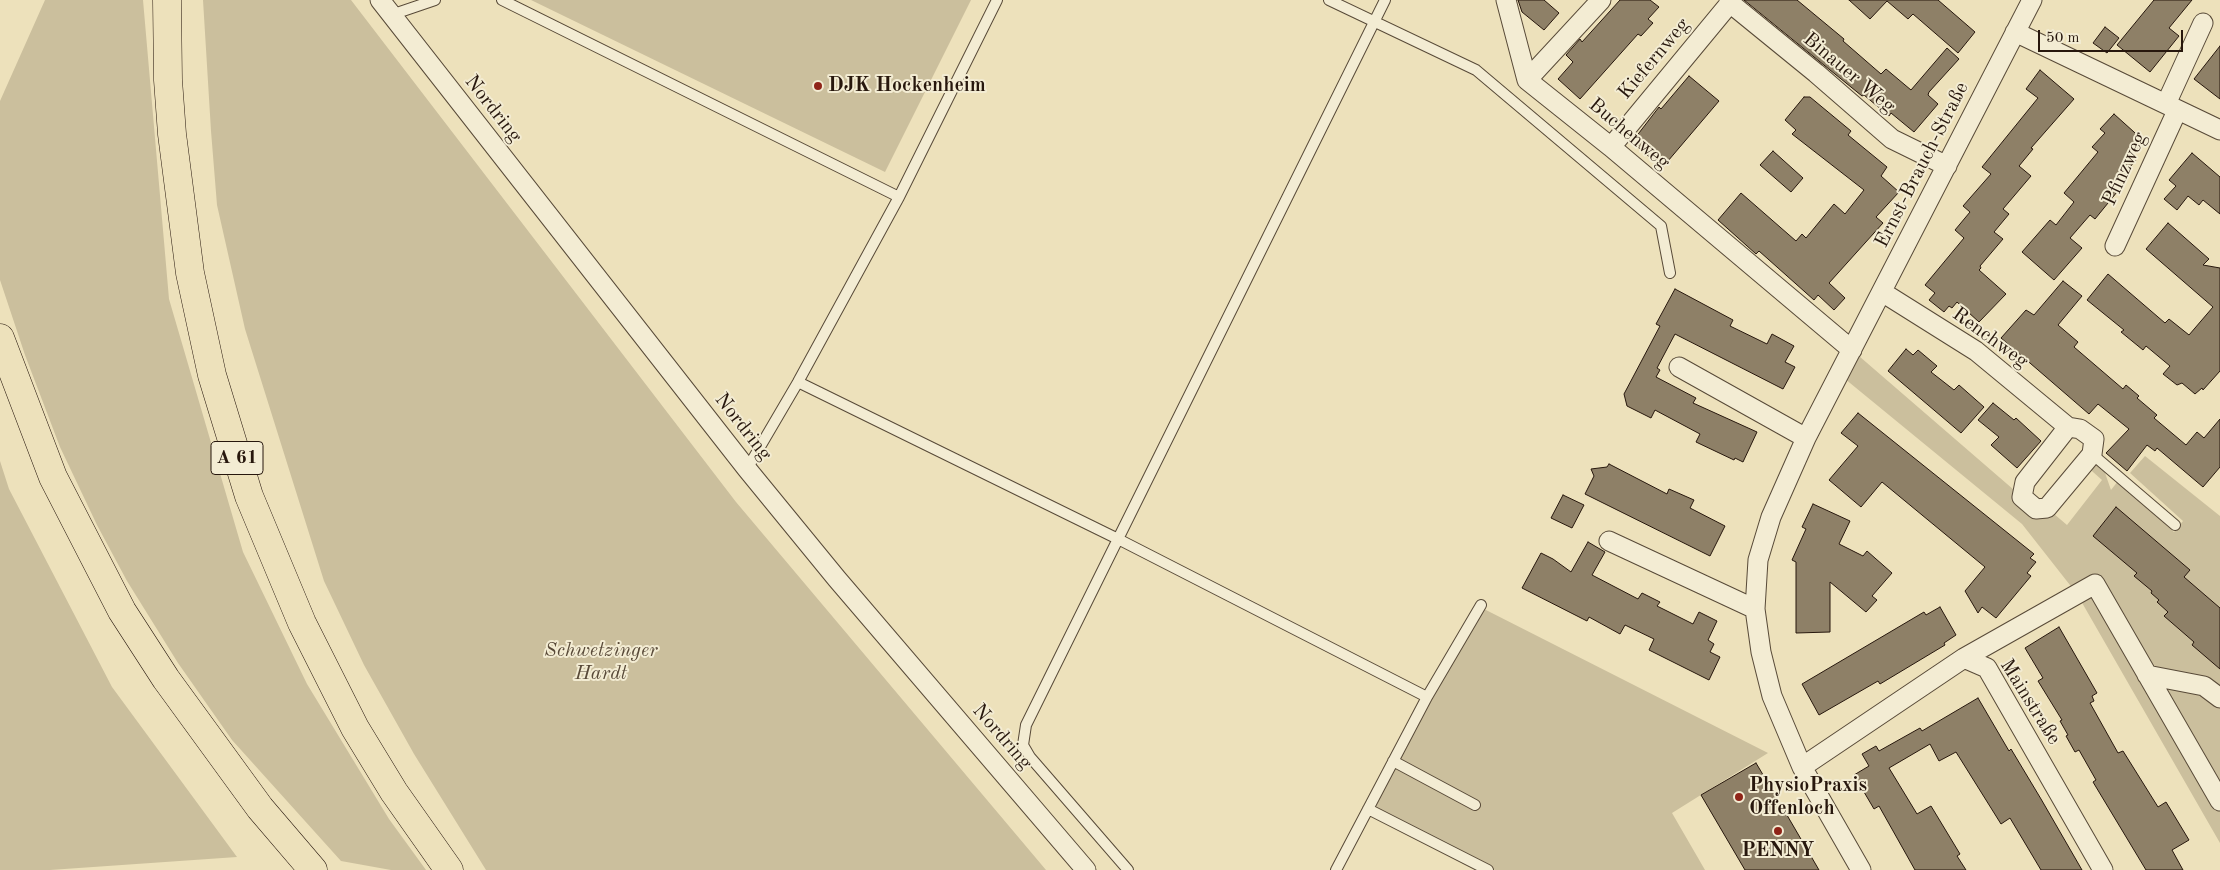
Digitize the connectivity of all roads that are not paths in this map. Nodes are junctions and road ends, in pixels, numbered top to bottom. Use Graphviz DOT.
graph roads {
  1 [pos="167,0"];
  2 [pos="435,0"];
  3 [pos="502,0"];
  4 [pos="997,0"];
  5 [pos="1329,0"];
  6 [pos="1385,0"];
  7 [pos="1506,0"];
  8 [pos="1601,0"];
  9 [pos="2032,0"];
  10 [pos="1730,2"];
  11 [pos="385,8"];
  12 [pos="1374,22"];
  13 [pos="2202,23"];
  14 [pos="2015,32"];
  15 [pos="1527,80"];
  16 [pos="2172,107"];
  17 [pos="2220,130"];
  18 [pos="1611,147"];
  19 [pos="1947,166"];
  20 [pos="899,197"];
  21 [pos="2114,246"];
  22 [pos="1670,273"];
  23 [pos="1882,292"];
  24 [pos="0,338"];
  25 [pos="1852,350"];
  26 [pos="1679,367"];
  27 [pos="798,382"];
  28 [pos="2068,427"];
  29 [pos="1806,438"];
  30 [pos="2092,454"];
  31 [pos="747,469"];
  32 [pos="2175,525"];
  33 [pos="1118,539"];
  34 [pos="1609,541"];
  35 [pos="1481,605"];
  36 [pos="1755,608"];
  37 [pos="1964,658"];
  38 [pos="2147,676"];
  39 [pos="1426,698"];
  40 [pos="2220,698"];
  41 [pos="1393,761"];
  42 [pos="1802,767"];
  43 [pos="2220,801"];
  44 [pos="1476,805"];
  45 [pos="1368,809"];
  46 [pos="313,870"];
  47 [pos="449,870"];
  48 [pos="1086,870"];
  49 [pos="1128,870"];
  50 [pos="1336,870"];
  51 [pos="1488,870"];
  52 [pos="1861,870"];
  53 [pos="2103,870"];
  1 -- 47 [label="highway, A 61"];
  2 -- 11 [label="lane"];
  3 -- 20 [label="lane"];
  4 -- 20 [label="lane"];
  5 -- 12 [label="lane"];
  6 -- 12 [label="lane"];
  7 -- 15 [label="street"];
  8 -- 15 [label="street"];
  9 -- 14 [label="street, Ernst-Brauch-Straße"];
  10 -- 18 [label="street, Kiefernweg"];
  10 -- 19 [label="street, Binauer Weg"];
  11 -- 31 [label="street, Nordring"];
  12 -- 22 [label="lane"];
  12 -- 33 [label="lane"];
  13 -- 16 [label="street, Pfinzweg"];
  14 -- 16 [label="street"];
  14 -- 19 [label="street, Ernst-Brauch-Straße"];
  15 -- 18 [label="street, Buchenweg"];
  16 -- 17 [label="street"];
  16 -- 21 [label="street, Pfinzweg"];
  18 -- 25 [label="street, Buchenweg"];
  19 -- 23 [label="street, Ernst-Brauch-Straße"];
  20 -- 27 [label="lane"];
  23 -- 25 [label="street, Ernst-Brauch-Straße"];
  23 -- 28 [label="street, Renchweg"];
  24 -- 46 [label="highway"];
  25 -- 29 [label="street, Ernst-Brauch-Straße"];
  26 -- 29 [label="street"];
  27 -- 31 [label="lane"];
  27 -- 33 [label="lane"];
  28 -- 30 [label="street, Renchweg"];
  28 -- 30 [label="street"];
  29 -- 36 [label="street, Ernst-Brauch-Straße"];
  30 -- 32 [label="lane"];
  31 -- 48 [label="street, Nordring"];
  33 -- 39 [label="lane"];
  33 -- 49 [label="lane"];
  34 -- 36 [label="street"];
  35 -- 39 [label="lane"];
  36 -- 42 [label="street, Ernst-Brauch-Straße"];
  37 -- 38 [label="street"];
  37 -- 42 [label="street"];
  37 -- 53 [label="street, Mainstraße"];
  38 -- 40 [label="street"];
  38 -- 43 [label="street"];
  39 -- 41 [label="lane"];
  41 -- 44 [label="lane"];
  41 -- 45 [label="lane"];
  42 -- 52 [label="street, Ernst-Brauch-Straße"];
  45 -- 50 [label="lane"];
  45 -- 51 [label="lane"];
}
